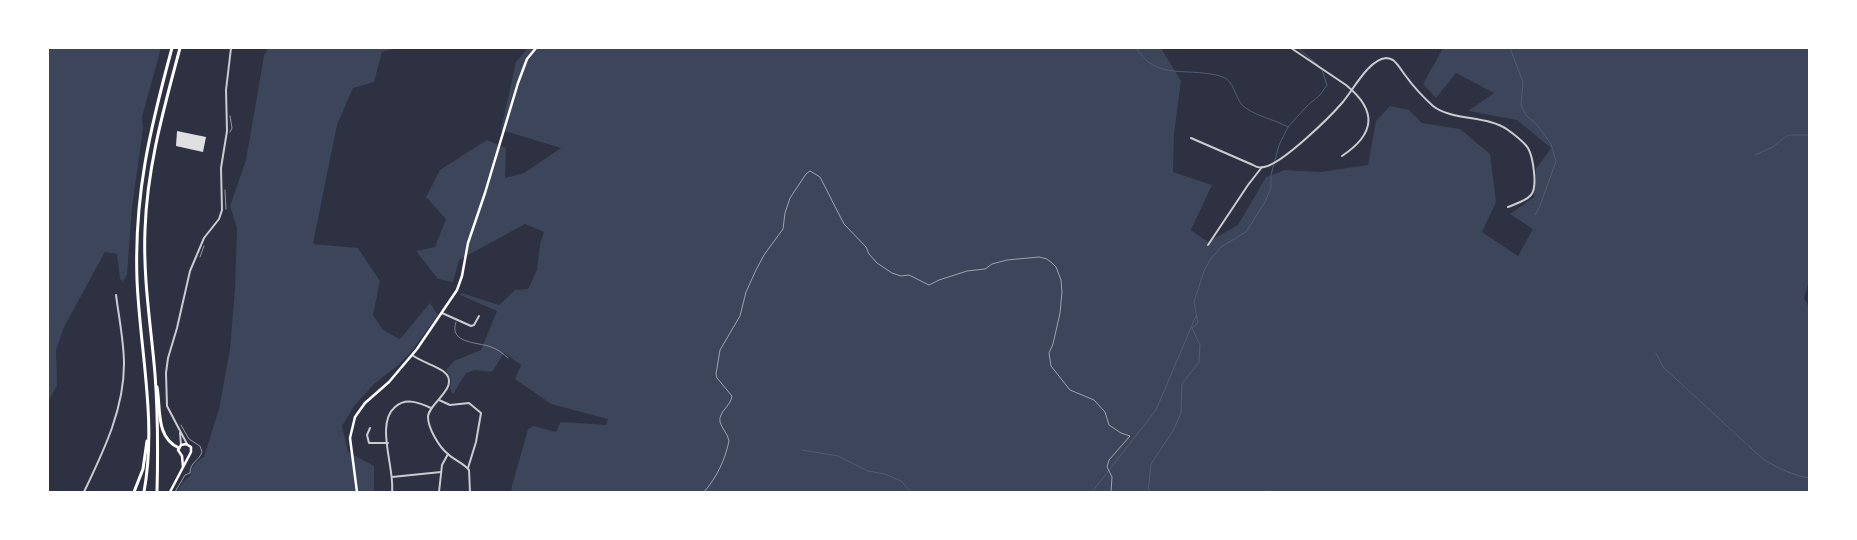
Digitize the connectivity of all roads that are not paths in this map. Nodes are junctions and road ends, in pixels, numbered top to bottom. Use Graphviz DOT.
graph roads {
  1 [pos="172,48"];
  2 [pos="180,48"];
  3 [pos="230,48"];
  4 [pos="536,48"];
  5 [pos="1292,48"];
  6 [pos="1352,90"];
  7 [pos="1191,138"];
  8 [pos="1342,156"];
  9 [pos="1262,167"];
  10 [pos="1508,208"];
  11 [pos="1208,245"];
  12 [pos="116,296"];
  13 [pos="442,313"];
  14 [pos="479,316"];
  15 [pos="457,320"];
  16 [pos="412,355"];
  17 [pos="508,358"];
  18 [pos="155,374"];
  19 [pos="439,400"];
  20 [pos="432,408"];
  21 [pos="149,420"];
  22 [pos="370,428"];
  23 [pos="180,431"];
  24 [pos="187,444"];
  25 [pos="388,444"];
  26 [pos="180,446"];
  27 [pos="448,454"];
  28 [pos="182,456"];
  29 [pos="188,456"];
  30 [pos="183,467"];
  31 [pos="468,468"];
  32 [pos="441,472"];
  33 [pos="392,476"];
  34 [pos="145,491"];
  35 [pos="84,492"];
  36 [pos="134,492"];
  37 [pos="157,492"];
  38 [pos="170,492"];
  39 [pos="358,492"];
  40 [pos="392,492"];
  41 [pos="439,492"];
  42 [pos="470,492"];
  1 -- 21 [label="highway"];
  2 -- 18 [label="highway"];
  3 -- 23 [label="street"];
  4 -- 13 [label="main road"];
  5 -- 6 [label="street"];
  6 -- 8 [label="street"];
  6 -- 9 [label="street"];
  6 -- 10 [label="street"];
  7 -- 9 [label="street"];
  9 -- 11 [label="street"];
  12 -- 35 [label="street"];
  13 -- 15 [label="street"];
  13 -- 16 [label="main road"];
  14 -- 15 [label="street"];
  15 -- 17 [label="lane"];
  16 -- 19 [label="street"];
  16 -- 39 [label="main road"];
  18 -- 26 [label="highway"];
  18 -- 37 [label="highway"];
  19 -- 20 [label="street"];
  19 -- 31 [label="street"];
  20 -- 25 [label="street"];
  20 -- 27 [label="street"];
  21 -- 34 [label="highway"];
  21 -- 36 [label="highway"];
  22 -- 25 [label="street"];
  23 -- 24 [label="street"];
  23 -- 26 [label="street"];
  24 -- 26 [label="main road"];
  24 -- 29 [label="main road"];
  25 -- 33 [label="street"];
  26 -- 28 [label="main road"];
  27 -- 31 [label="street"];
  27 -- 32 [label="street"];
  28 -- 29 [label="main road"];
  28 -- 30 [label="main road"];
  29 -- 30 [label="main road"];
  30 -- 38 [label="main road"];
  31 -- 42 [label="street"];
  32 -- 33 [label="street"];
  32 -- 41 [label="street"];
  33 -- 40 [label="street"];
}
